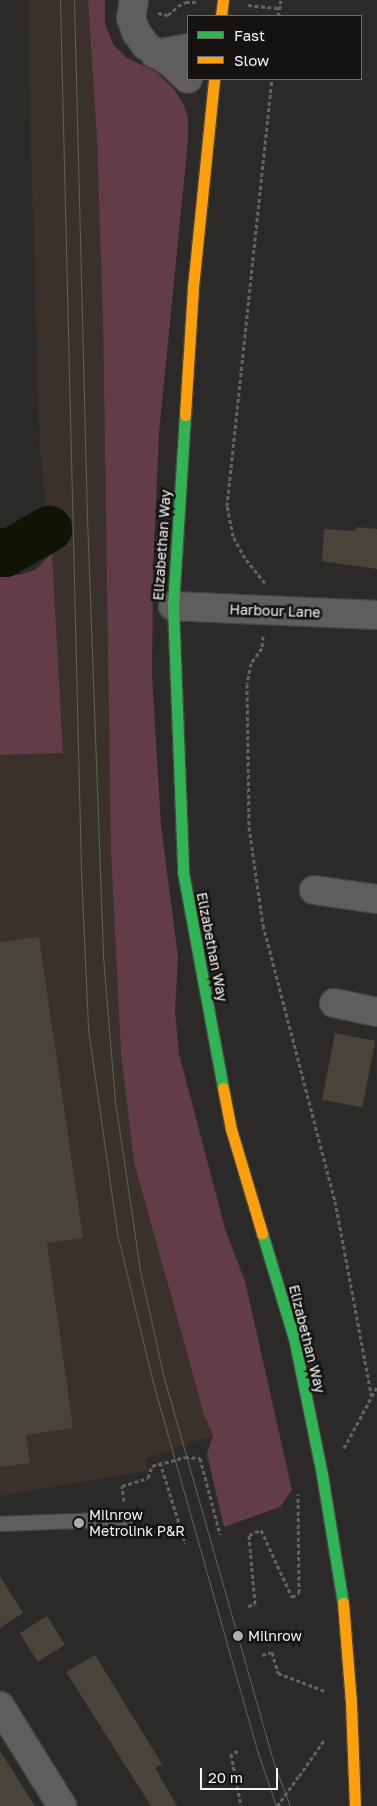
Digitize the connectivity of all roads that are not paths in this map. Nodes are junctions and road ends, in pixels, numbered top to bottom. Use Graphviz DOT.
graph roads {
  1 [pos="223,0"];
  2 [pos="145,4"];
  3 [pos="221,15"];
  4 [pos="187,48"];
  5 [pos="155,54"];
  6 [pos="187,78"];
  7 [pos="189,80"];
  8 [pos="214,80"];
  9 [pos="209,131"];
  10 [pos="173,606"];
  11 [pos="377,615"];
  12 [pos="314,890"];
  13 [pos="377,898"];
  14 [pos="334,1002"];
  15 [pos="377,1012"];
  16 [pos="128,1519"];
  17 [pos="0,1524"];
  18 [pos="0,1706"];
  19 [pos="62,1806"];
  20 [pos="355,1806"];
  1 -- 3 [label="main road"];
  2 -- 5 [label="street"];
  4 -- 5 [label="street"];
  5 -- 6 [label="street"];
  7 -- 9 [label="street"];
  8 -- 9 [label="main road, Elizabethan Way"];
  9 -- 10 [label="main road, Elizabethan Way"];
  10 -- 11 [label="street, Harbour Lane"];
  10 -- 20 [label="main road, Elizabethan Way"];
  12 -- 13 [label="street"];
  14 -- 15 [label="street"];
  16 -- 17 [label="lane"];
  18 -- 19 [label="street"];
}
